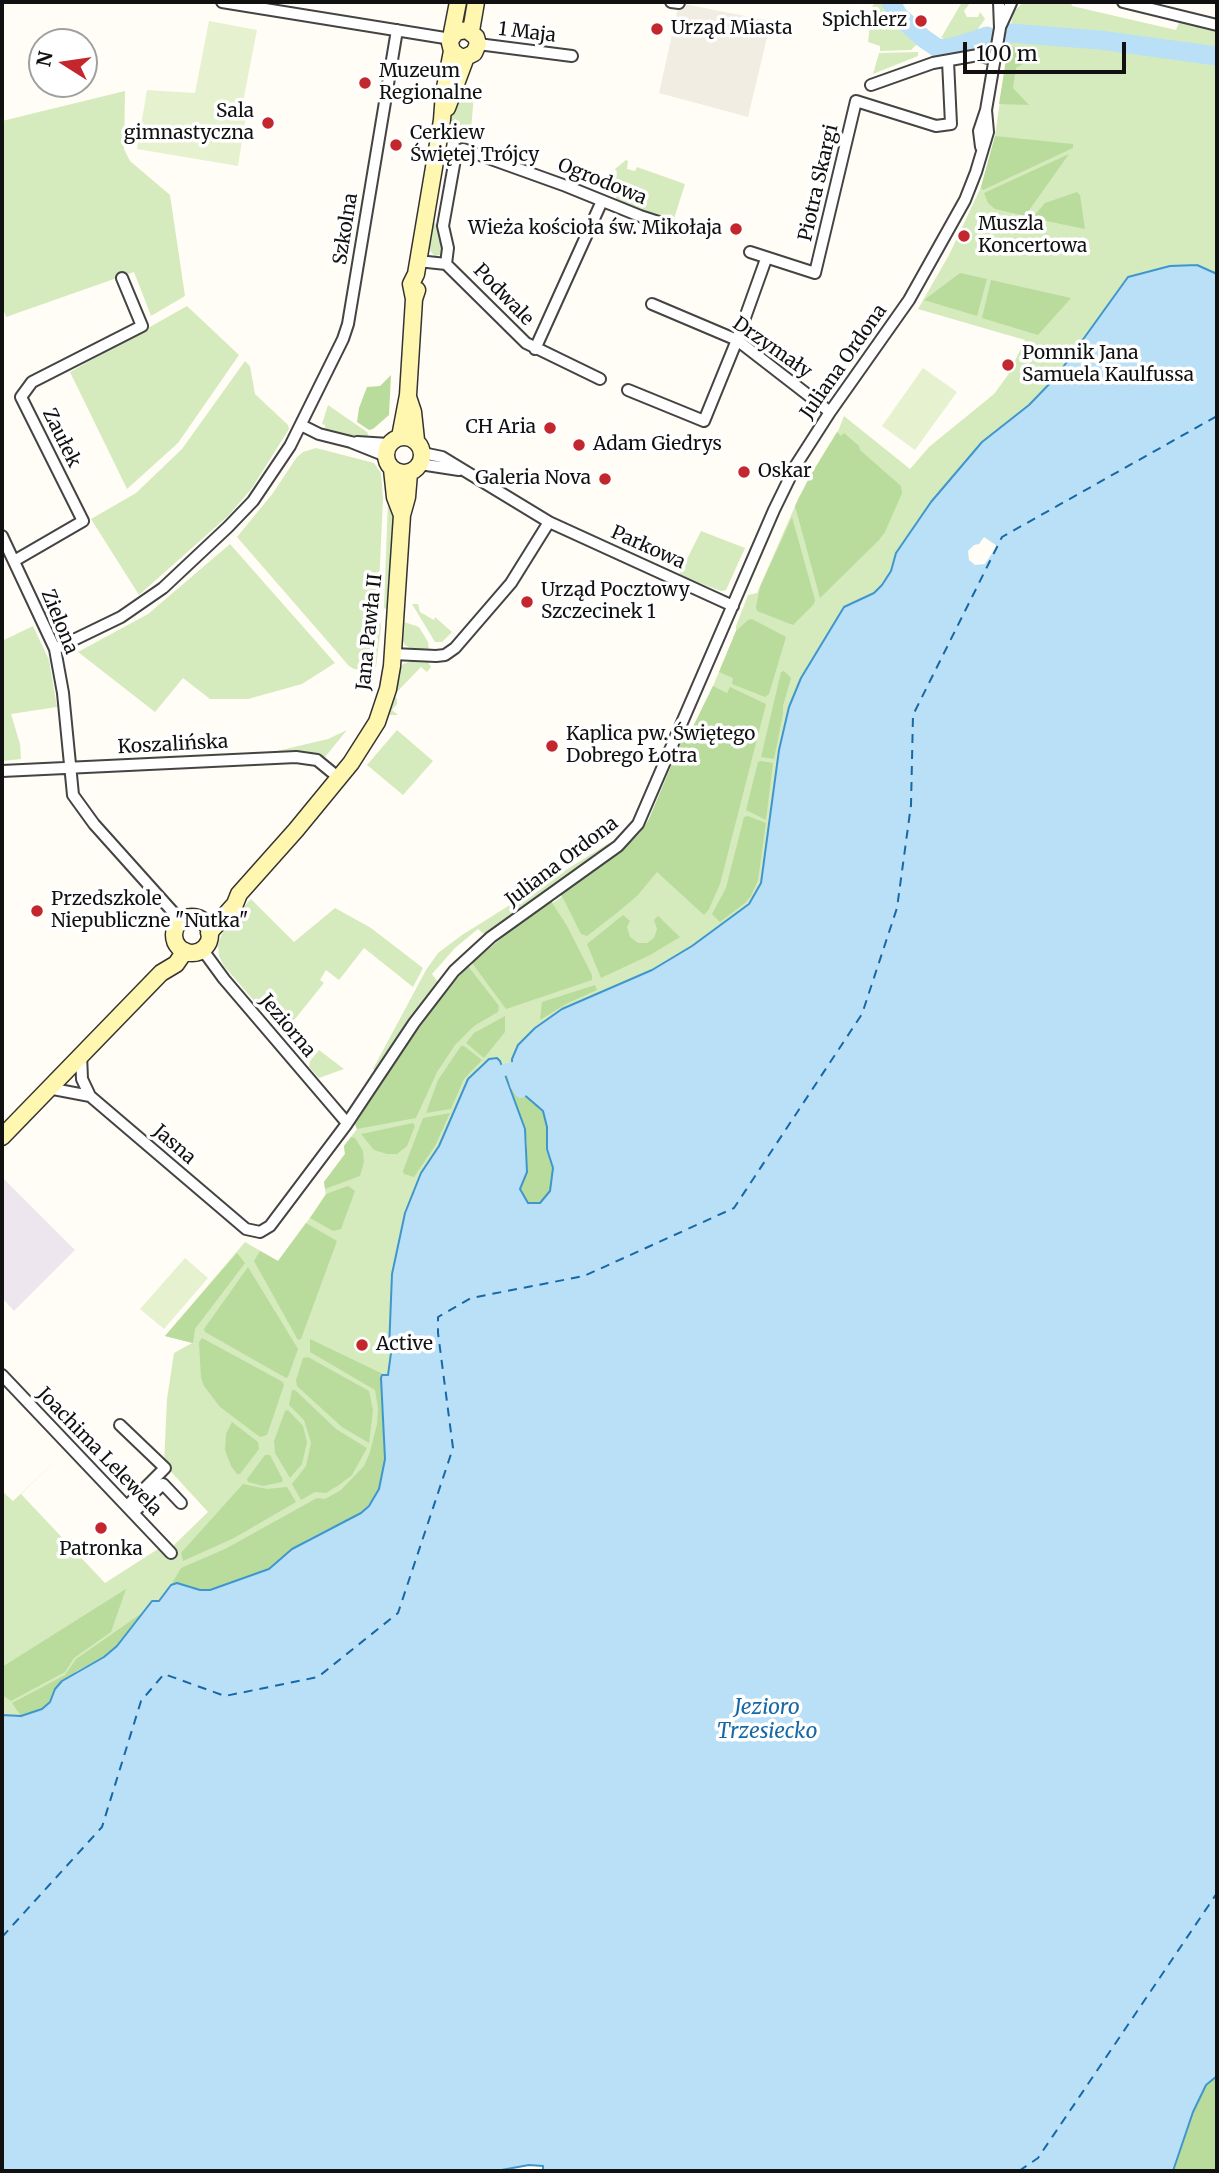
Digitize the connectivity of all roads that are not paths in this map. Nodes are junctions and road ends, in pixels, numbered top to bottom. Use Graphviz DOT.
graph roads {
  1 [pos="222,2"];
  2 [pos="458,2"];
  3 [pos="464,2"];
  4 [pos="476,2"];
  5 [pos="1007,2"];
  6 [pos="1123,2"];
  7 [pos="1217,25"];
  8 [pos="397,30"];
  9 [pos="463,42"];
  10 [pos="572,56"];
  11 [pos="995,60"];
  12 [pos="948,61"];
  13 [pos="871,85"];
  14 [pos="602,201"];
  15 [pos="683,230"];
  16 [pos="750,252"];
  17 [pos="766,259"];
  18 [pos="446,264"];
  19 [pos="417,267"];
  20 [pos="122,278"];
  21 [pos="652,304"];
  22 [pos="737,340"];
  23 [pos="536,349"];
  24 [pos="600,379"];
  25 [pos="628,390"];
  26 [pos="830,412"];
  27 [pos="301,425"];
  28 [pos="404,454"];
  29 [pos="549,522"];
  30 [pos="2,537"];
  31 [pos="14,561"];
  32 [pos="733,606"];
  33 [pos="55,649"];
  34 [pos="393,654"];
  35 [pos="70,767"];
  36 [pos="2,771"];
  37 [pos="339,778"];
  38 [pos="180,921"];
  39 [pos="206,927"];
  40 [pos="181,947"];
  41 [pos="202,949"];
  42 [pos="81,1054"];
  43 [pos="48,1088"];
  44 [pos="90,1096"];
  45 [pos="347,1124"];
  46 [pos="2,1137"];
  47 [pos="235,1219"];
  48 [pos="2,1375"];
  49 [pos="120,1425"];
  50 [pos="181,1503"];
  51 [pos="130,1510"];
  52 [pos="171,1553"];
  1 -- 8 [label="street, 1 Maja"];
  2 -- 9 [label="street, Jana Pawła II"];
  3 -- 9 [label="street, Jana Pawła II"];
  4 -- 9 [label="street, Jana Pawła II"];
  5 -- 11 [label="street, Juliana Ordona"];
  6 -- 7 [label="street"];
  8 -- 9 [label="street, 1 Maja"];
  8 -- 27 [label="street, Szkolna"];
  9 -- 10 [label="street, 1 Maja"];
  9 -- 19 [label="street, Jana Pawła II"];
  11 -- 12 [label="street"];
  11 -- 26 [label="street, Juliana Ordona"];
  12 -- 13 [label="street"];
  12 -- 17 [label="street, Piotra Skargi"];
  14 -- 15 [label="street, Ogrodowa"];
  14 -- 18 [label="street, Ogrodowa"];
  14 -- 23 [label="street"];
  16 -- 17 [label="street"];
  17 -- 22 [label="street"];
  18 -- 19 [label="street, Podwale"];
  18 -- 23 [label="street, Podwale"];
  19 -- 28 [label="street, Jana Pawła II"];
  20 -- 31 [label="street, Zaułek"];
  21 -- 22 [label="street, Drzymały"];
  22 -- 25 [label="street"];
  22 -- 26 [label="street, Drzymały"];
  23 -- 24 [label="street, Podwale"];
  26 -- 32 [label="street, Juliana Ordona"];
  27 -- 28 [label="street"];
  27 -- 33 [label="street, Szkolna"];
  28 -- 29 [label="street, Parkowa"];
  28 -- 34 [label="street, Jana Pawła II"];
  29 -- 32 [label="street, Parkowa"];
  29 -- 34 [label="street"];
  30 -- 31 [label="street, Zielona"];
  31 -- 33 [label="street, Zielona"];
  32 -- 45 [label="street, Juliana Ordona"];
  33 -- 35 [label="street, Zielona"];
  34 -- 37 [label="street, Jana Pawła II"];
  35 -- 36 [label="street, Koszalińska"];
  35 -- 37 [label="street, Koszalińska"];
  35 -- 38 [label="street"];
  37 -- 39 [label="street, Jana Pawła II"];
  38 -- 39 [label="street"];
  38 -- 40 [label="street"];
  39 -- 41 [label="street"];
  40 -- 41 [label="street"];
  40 -- 42 [label="street"];
  41 -- 45 [label="street, Jeziorna"];
  42 -- 43 [label="street"];
  42 -- 44 [label="street"];
  43 -- 44 [label="street, Jasna"];
  43 -- 46 [label="street"];
  44 -- 47 [label="street, Jasna"];
  45 -- 47 [label="street, Juliana Ordona"];
  48 -- 51 [label="street, Joachima Lelewela"];
  49 -- 51 [label="street"];
  50 -- 51 [label="street"];
  51 -- 52 [label="street, Joachima Lelewela"];
}
